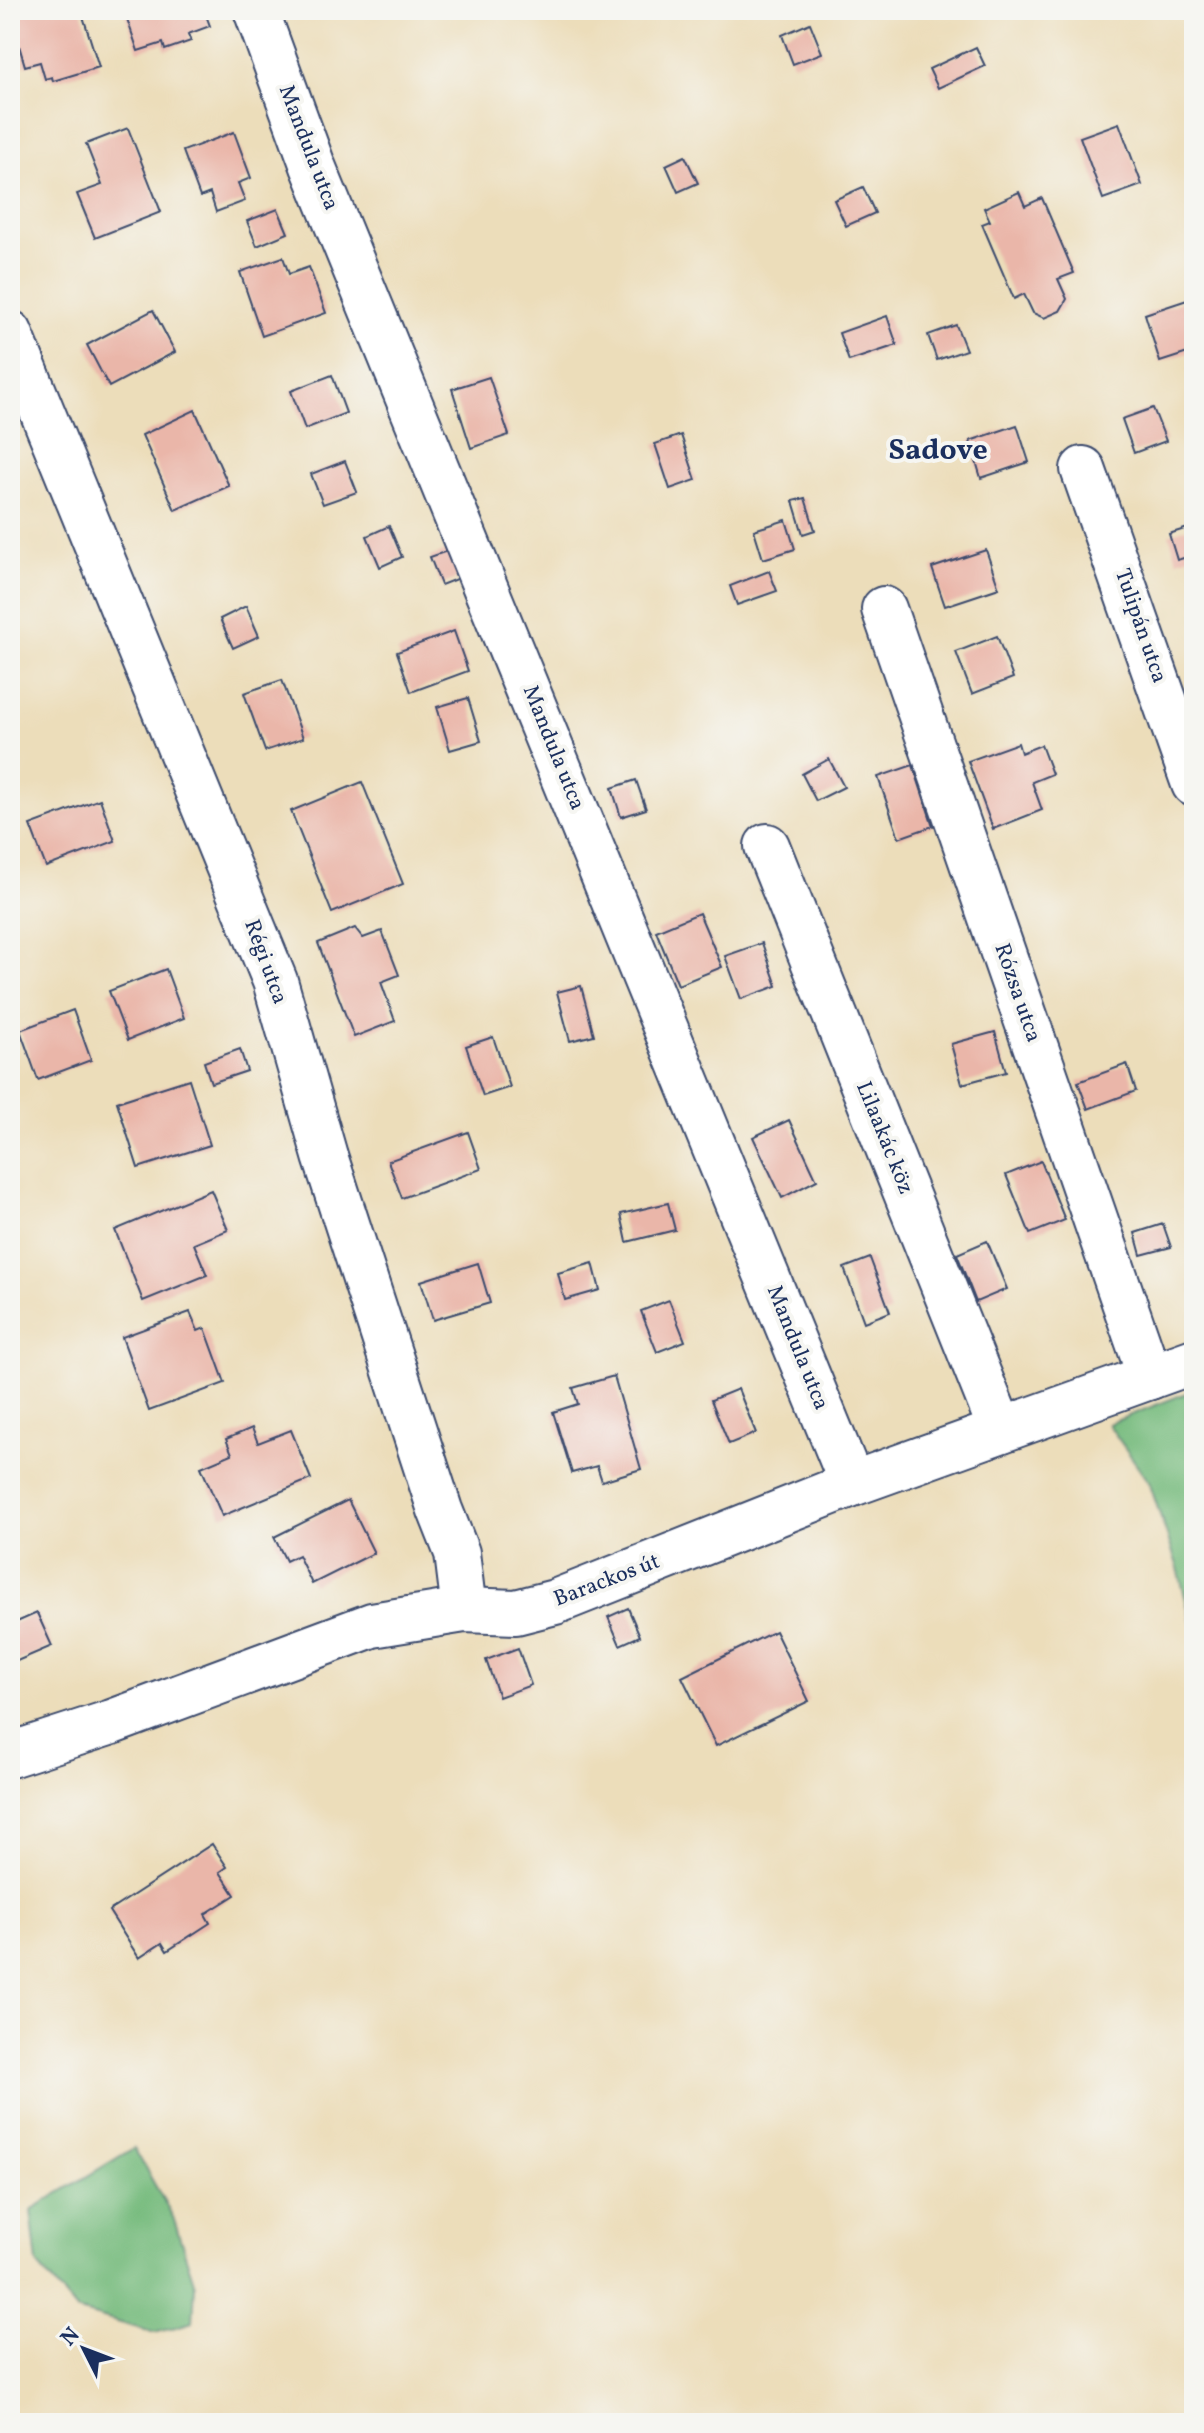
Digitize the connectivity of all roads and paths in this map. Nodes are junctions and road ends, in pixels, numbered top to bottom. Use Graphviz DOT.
graph roads {
  1 [pos="256,10"];
  2 [pos="10,333"];
  3 [pos="1083,469"];
  4 [pos="884,609"];
  5 [pos="1194,784"];
  6 [pos="767,846"];
  7 [pos="1194,1361"];
  8 [pos="1150,1377"];
  9 [pos="1001,1430"];
  10 [pos="852,1484"];
  11 [pos="464,1610"];
  12 [pos="10,1755"];
  1 -- 10 [label="street, Mandula utca"];
  2 -- 11 [label="street, Régi utca"];
  3 -- 5 [label="street, Tulipán utca"];
  4 -- 8 [label="street, Rózsa utca"];
  6 -- 9 [label="street, Lilaakác köz"];
  7 -- 8 [label="street, Barackos út"];
  8 -- 9 [label="street, Barackos út"];
  9 -- 10 [label="street, Barackos út"];
  10 -- 11 [label="street, Barackos út"];
  11 -- 12 [label="street, Barackos út"];
}
